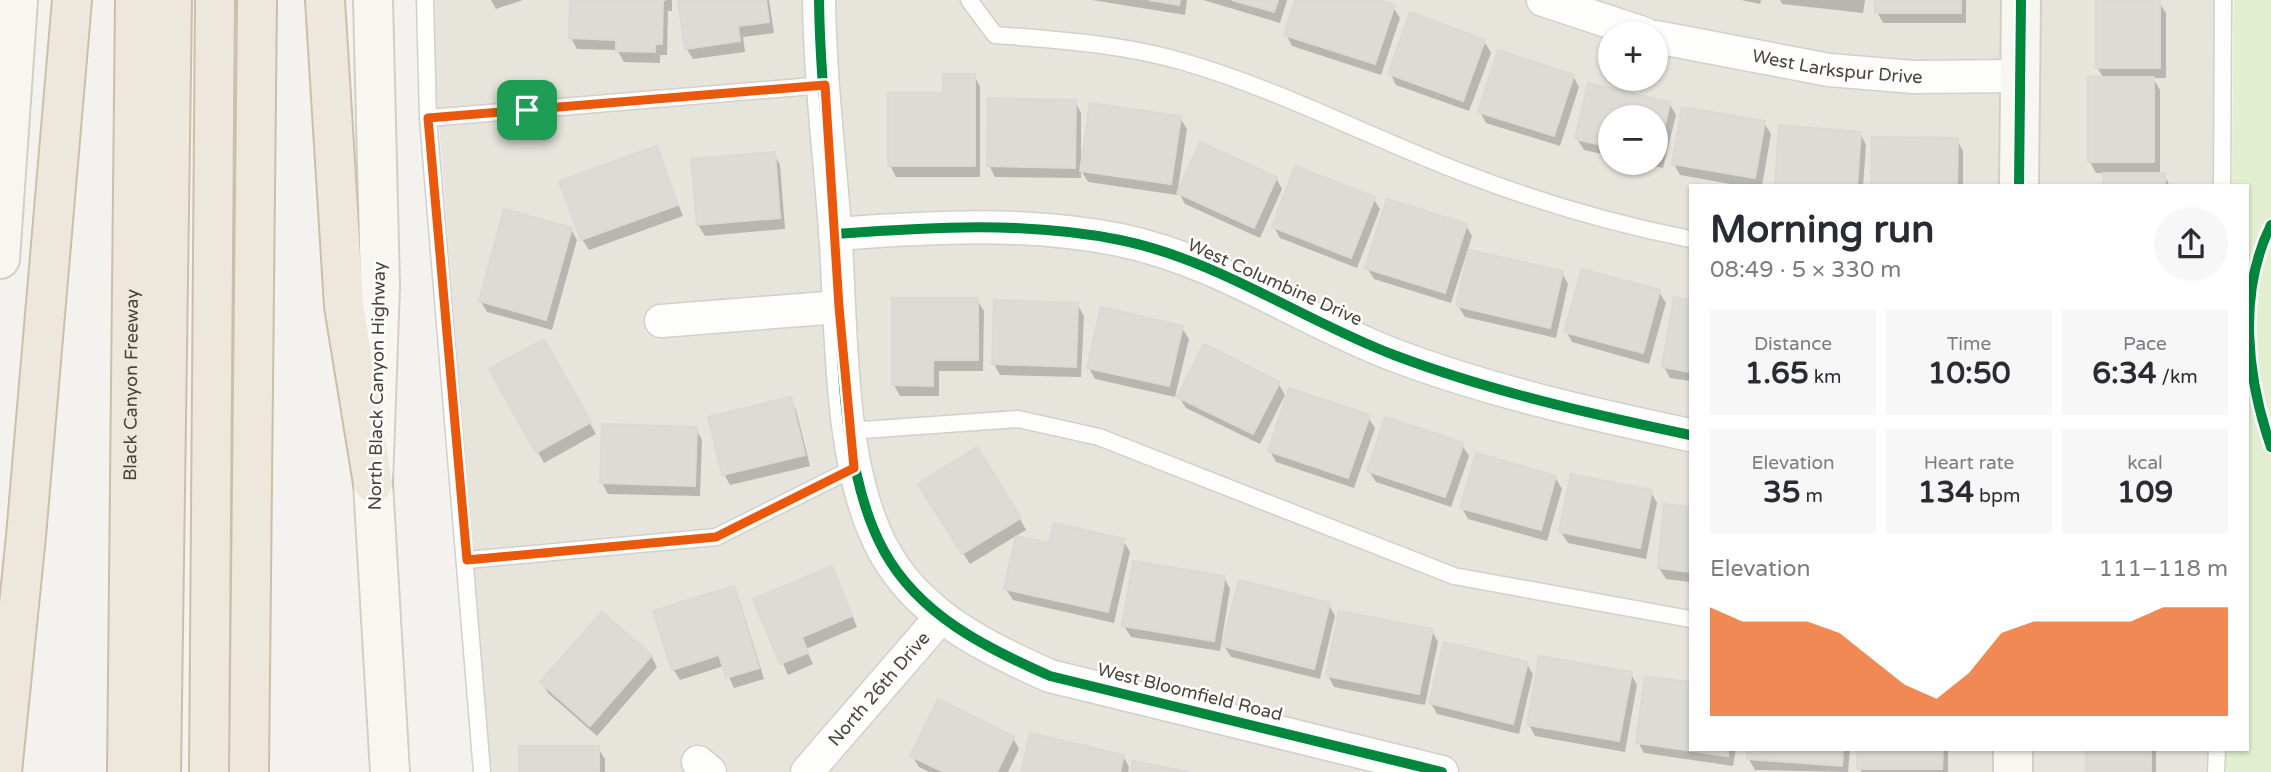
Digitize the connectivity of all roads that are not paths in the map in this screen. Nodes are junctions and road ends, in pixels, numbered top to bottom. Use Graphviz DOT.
graph roads {
  1 [pos="18,0"];
  2 [pos="72,0"];
  3 [pos="135,0"];
  4 [pos="172,0"];
  5 [pos="215,0"];
  6 [pos="257,0"];
  7 [pos="325,0"];
  8 [pos="373,0"];
  9 [pos="425,0"];
  10 [pos="818,0"];
  11 [pos="969,0"];
  12 [pos="1543,0"];
  13 [pos="2021,0"];
  14 [pos="2223,0"];
  15 [pos="1607,21"];
  16 [pos="1668,39"];
  17 [pos="2021,76"];
  18 [pos="825,85"];
  19 [pos="428,118"];
  20 [pos="2019,184"];
  21 [pos="2222,184"];
  22 [pos="835,234"];
  23 [pos="1689,239"];
  24 [pos="0,259"];
  25 [pos="839,307"];
  26 [pos="661,321"];
  27 [pos="849,431"];
  28 [pos="1689,435"];
  29 [pos="854,468"];
  30 [pos="373,483"];
  31 [pos="467,560"];
  32 [pos="941,617"];
  33 [pos="1689,619"];
  34 [pos="2013,751"];
  35 [pos="2217,751"];
  36 [pos="2,772"];
  37 [pos="127,772"];
  38 [pos="161,772"];
  39 [pos="209,772"];
  40 [pos="249,772"];
  41 [pos="390,772"];
  42 [pos="482,772"];
  43 [pos="807,772"];
  44 [pos="1442,772"];
  45 [pos="2013,772"];
  46 [pos="2216,772"];
  1 -- 24 [label="main road"];
  2 -- 36 [label="highway"];
  3 -- 37 [label="highway, Black Canyon Freeway"];
  4 -- 38 [label="highway"];
  5 -- 39 [label="highway"];
  6 -- 40 [label="highway"];
  7 -- 30 [label="highway"];
  8 -- 30 [label="main road, North Black Canyon Highway"];
  9 -- 19 [label="lane"];
  10 -- 18 [label="street, North 26th Drive"];
  11 -- 23 [label="lane"];
  12 -- 15 [label="street"];
  13 -- 17 [label="main road"];
  14 -- 21 [label="lane"];
  16 -- 17 [label="street, West Larkspur Drive"];
  17 -- 20 [label="main road"];
  18 -- 19 [label="lane"];
  18 -- 22 [label="street, North 26th Drive"];
  19 -- 31 [label="lane"];
  22 -- 25 [label="street, North 26th Drive"];
  22 -- 28 [label="street, West Columbine Drive"];
  25 -- 26 [label="street"];
  25 -- 27 [label="street, North 26th Drive"];
  27 -- 29 [label="street, North 26th Drive"];
  27 -- 33 [label="lane"];
  29 -- 31 [label="lane"];
  29 -- 32 [label="street, North 26th Drive"];
  30 -- 41 [label="main road, North Black Canyon Highway"];
  31 -- 42 [label="lane"];
  32 -- 43 [label="street, North 26th Drive"];
  32 -- 44 [label="street, West Bloomfield Road"];
  34 -- 45 [label="main road"];
  35 -- 46 [label="lane"];
}
